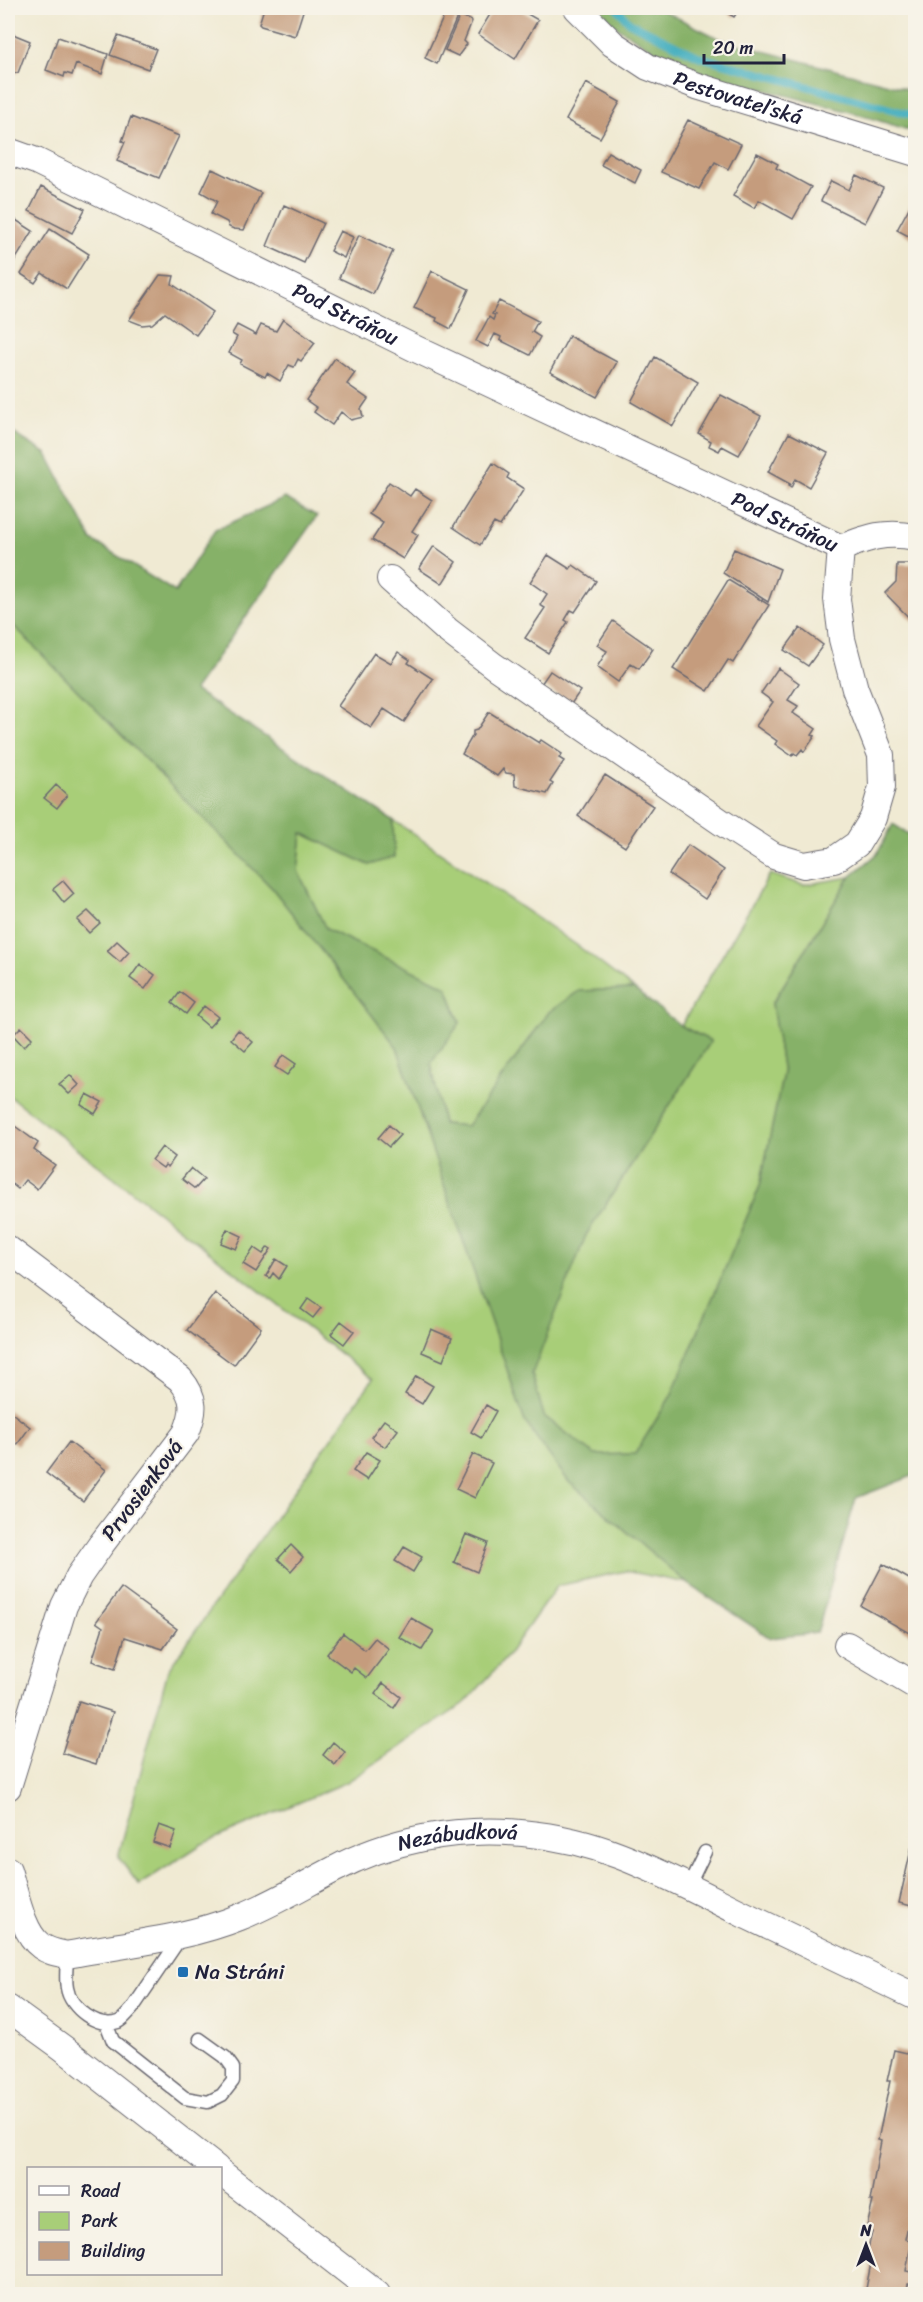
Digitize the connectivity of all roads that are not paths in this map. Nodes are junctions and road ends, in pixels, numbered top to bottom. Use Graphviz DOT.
graph roads {
  1 [pos="577,8"];
  2 [pos="8,151"];
  3 [pos="915,153"];
  4 [pos="915,537"];
  5 [pos="841,548"];
  6 [pos="390,579"];
  7 [pos="12,1262"];
  8 [pos="847,1645"];
  9 [pos="915,1686"];
  10 [pos="8,1787"];
  11 [pos="705,1852"];
  12 [pos="8,1870"];
  13 [pos="688,1887"];
  14 [pos="183,1934"];
  15 [pos="67,1955"];
  16 [pos="915,1997"];
  17 [pos="8,2008"];
  18 [pos="106,2024"];
  19 [pos="200,2039"];
  20 [pos="213,2167"];
  21 [pos="222,2174"];
  22 [pos="377,2295"];
  1 -- 3 [label="street, Pestovateľská"];
  2 -- 5 [label="street, Pod Stráňou"];
  4 -- 5 [label="street"];
  5 -- 6 [label="street, Pod Stráňou"];
  7 -- 10 [label="street, Prvosienková"];
  8 -- 9 [label="street"];
  11 -- 13 [label="lane"];
  12 -- 15 [label="street, Nezábudková"];
  13 -- 14 [label="street, Nezábudková"];
  13 -- 16 [label="street, Nezábudková"];
  14 -- 15 [label="street, Nezábudková"];
  14 -- 18 [label="lane"];
  15 -- 18 [label="lane"];
  17 -- 20 [label="street"];
  18 -- 19 [label="lane"];
  21 -- 22 [label="street"];
}
